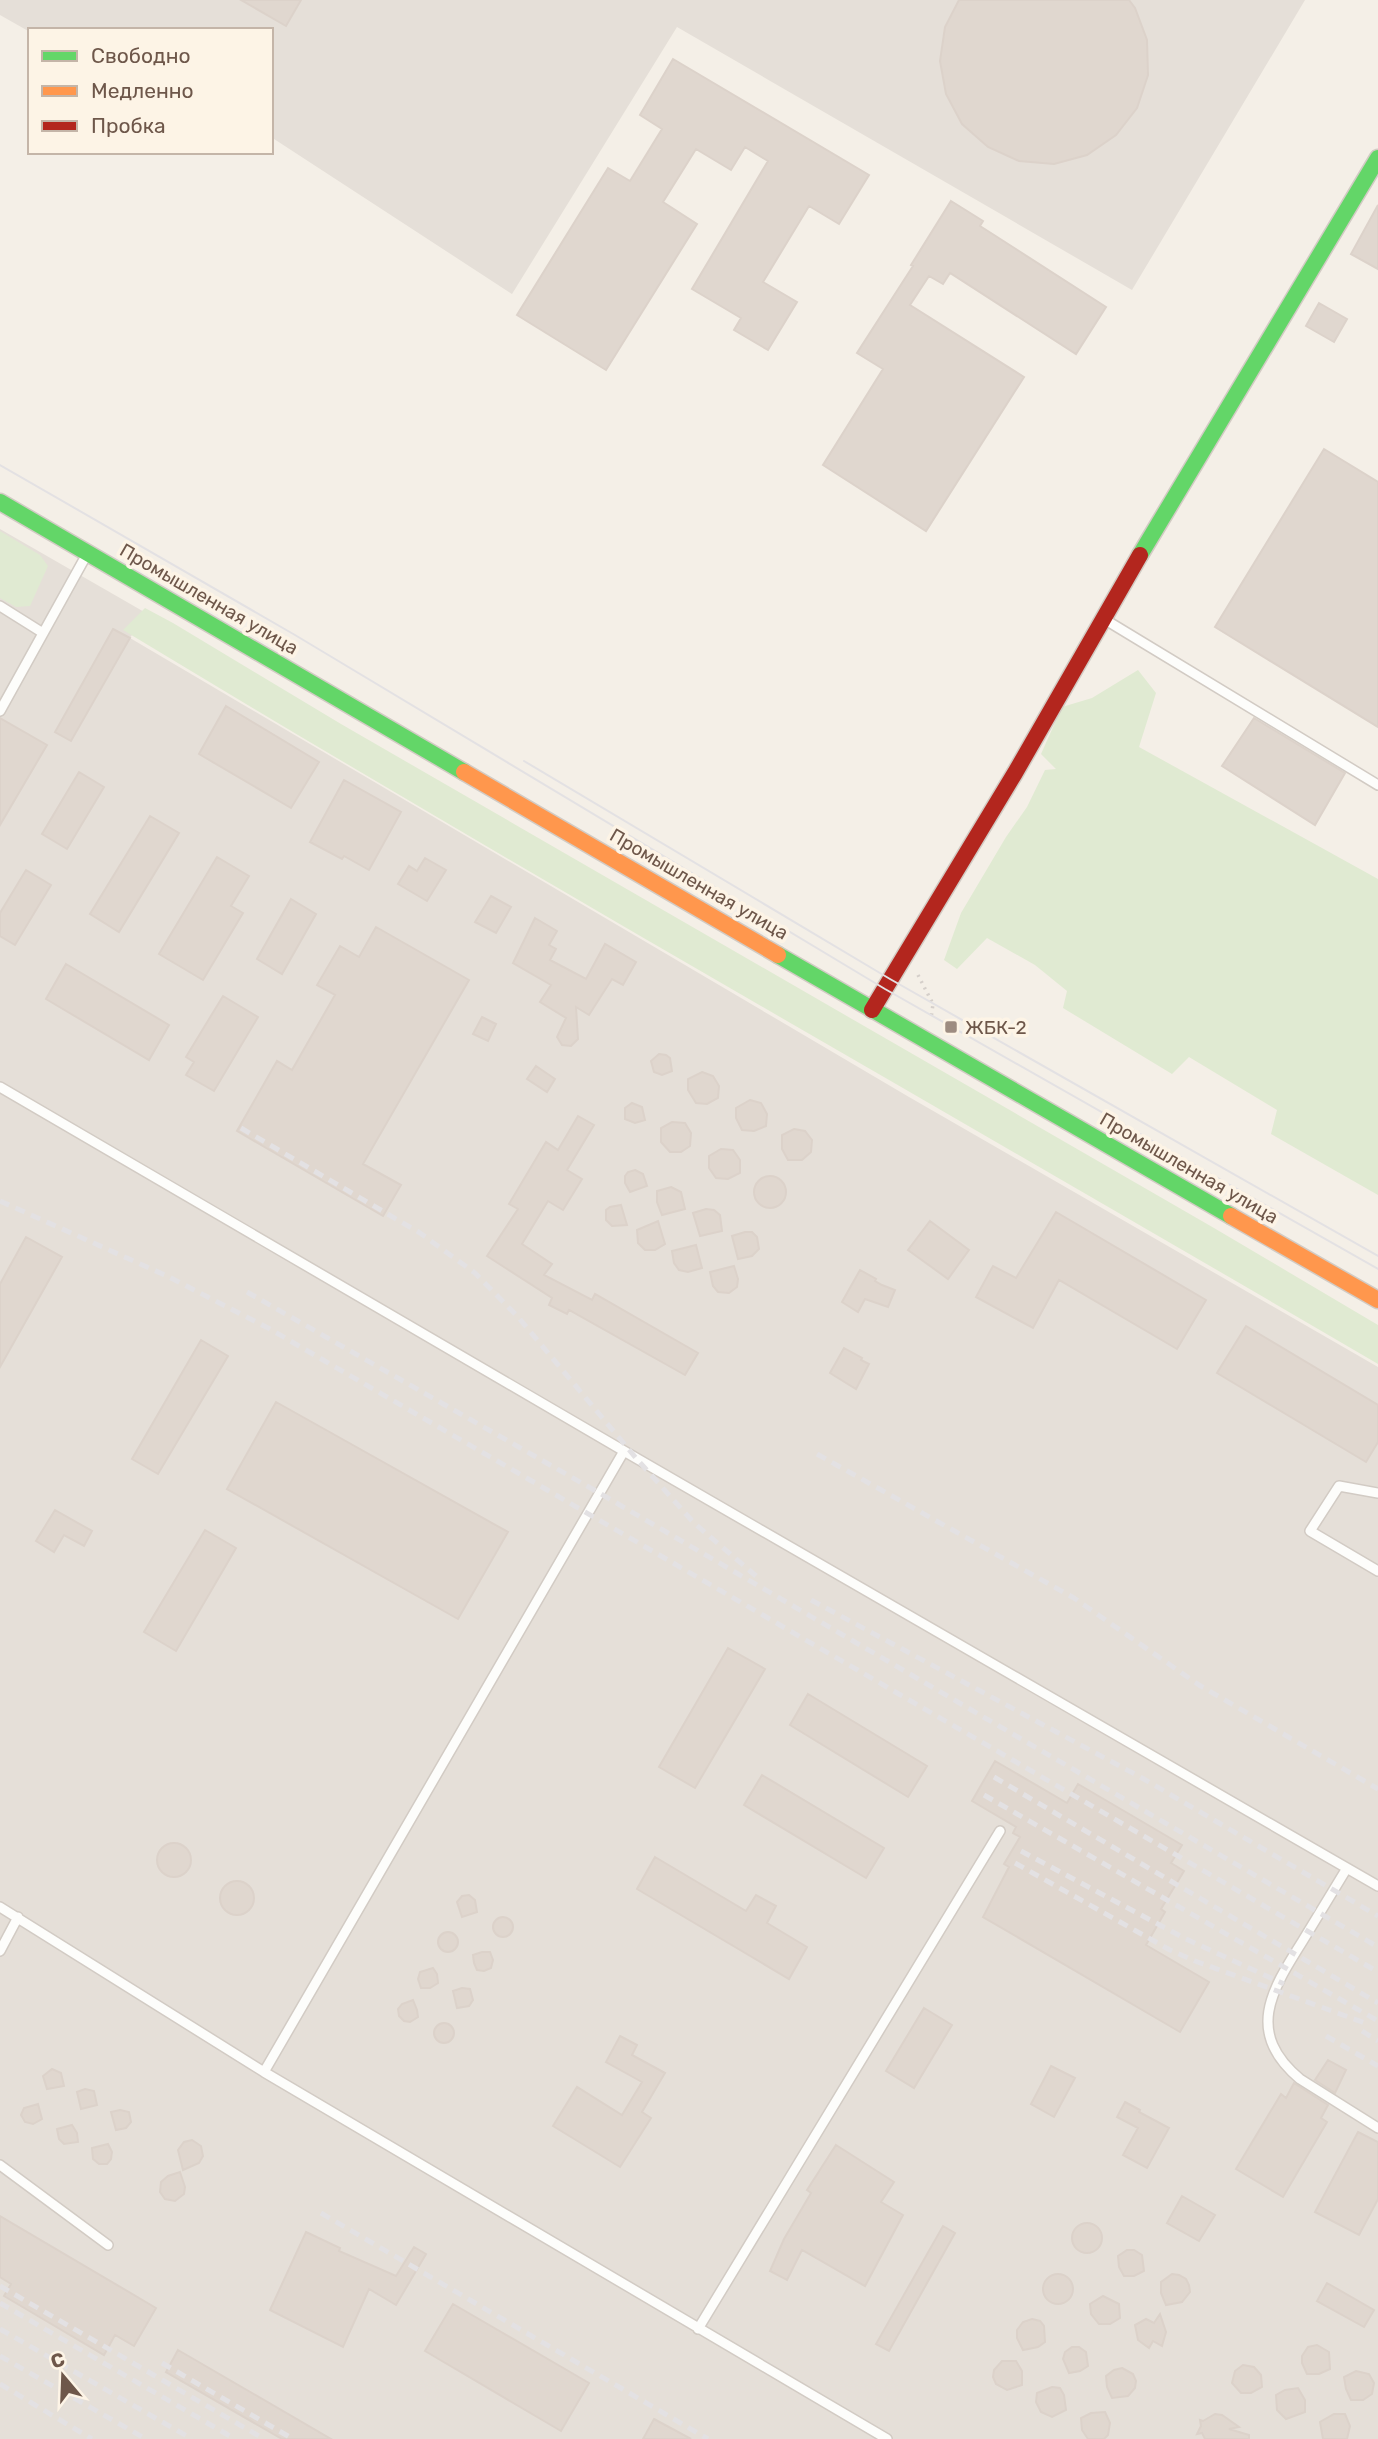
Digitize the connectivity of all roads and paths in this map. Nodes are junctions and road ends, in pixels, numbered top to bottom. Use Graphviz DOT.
graph roads {
  1 [pos="1378,158"];
  2 [pos="0,502"];
  3 [pos="88,552"];
  4 [pos="0,606"];
  5 [pos="1102,618"];
  6 [pos="43,633"];
  7 [pos="0,711"];
  8 [pos="1378,785"];
  9 [pos="905,954"];
  10 [pos="872,1010"];
  11 [pos="931,1022"];
  12 [pos="0,1087"];
  13 [pos="1378,1300"];
  14 [pos="624,1451"];
  15 [pos="1378,1493"];
  16 [pos="1378,1571"];
  17 [pos="1000,1831"];
  18 [pos="1348,1868"];
  19 [pos="1378,1886"];
  20 [pos="0,1907"];
  21 [pos="18,1917"];
  22 [pos="0,1951"];
  23 [pos="264,2072"];
  24 [pos="1378,2128"];
  25 [pos="0,2165"];
  26 [pos="107,2245"];
  27 [pos="698,2329"];
  28 [pos="887,2439"];
  1 -- 5 [label="street"];
  2 -- 3 [label="street, Промышленная улица"];
  3 -- 6 [label="lane"];
  3 -- 10 [label="street, Промышленная улица"];
  4 -- 6 [label="lane"];
  5 -- 8 [label="lane"];
  5 -- 9 [label="street"];
  6 -- 7 [label="lane"];
  9 -- 10 [label="street"];
  9 -- 11 [label="path"];
  10 -- 13 [label="street, Промышленная улица"];
  12 -- 14 [label="lane"];
  14 -- 18 [label="lane"];
  14 -- 23 [label="lane"];
  15 -- 16 [label="lane"];
  17 -- 27 [label="lane"];
  18 -- 19 [label="lane"];
  18 -- 24 [label="lane"];
  20 -- 21 [label="lane"];
  21 -- 22 [label="lane"];
  21 -- 23 [label="lane"];
  23 -- 27 [label="lane"];
  25 -- 26 [label="lane"];
  27 -- 28 [label="lane"];
}
